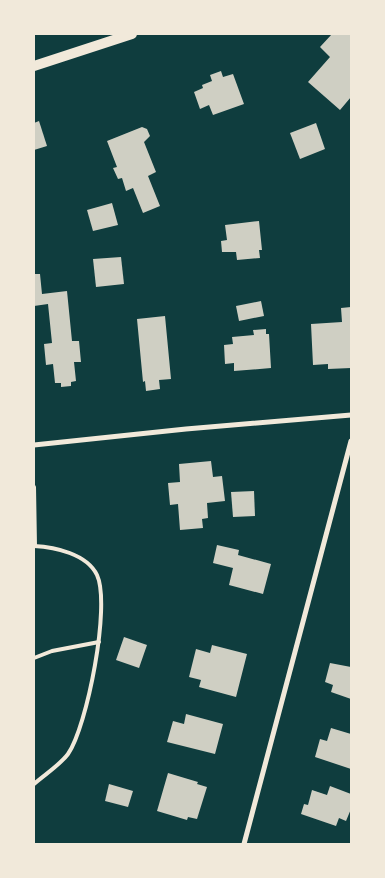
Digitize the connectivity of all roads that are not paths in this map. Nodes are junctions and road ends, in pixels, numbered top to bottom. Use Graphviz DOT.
graph roads {
  1 [pos="132,34"];
  2 [pos="34,66"];
  3 [pos="351,415"];
  4 [pos="351,442"];
  5 [pos="34,445"];
  6 [pos="34,487"];
  7 [pos="34,546"];
  8 [pos="99,642"];
  9 [pos="34,658"];
  10 [pos="34,784"];
  11 [pos="244,844"];
  1 -- 2 [label="main road"];
  3 -- 5 [label="street"];
  4 -- 11 [label="street"];
  6 -- 7 [label="lane"];
  7 -- 8 [label="lane"];
  8 -- 9 [label="lane"];
  8 -- 10 [label="lane"];
}
